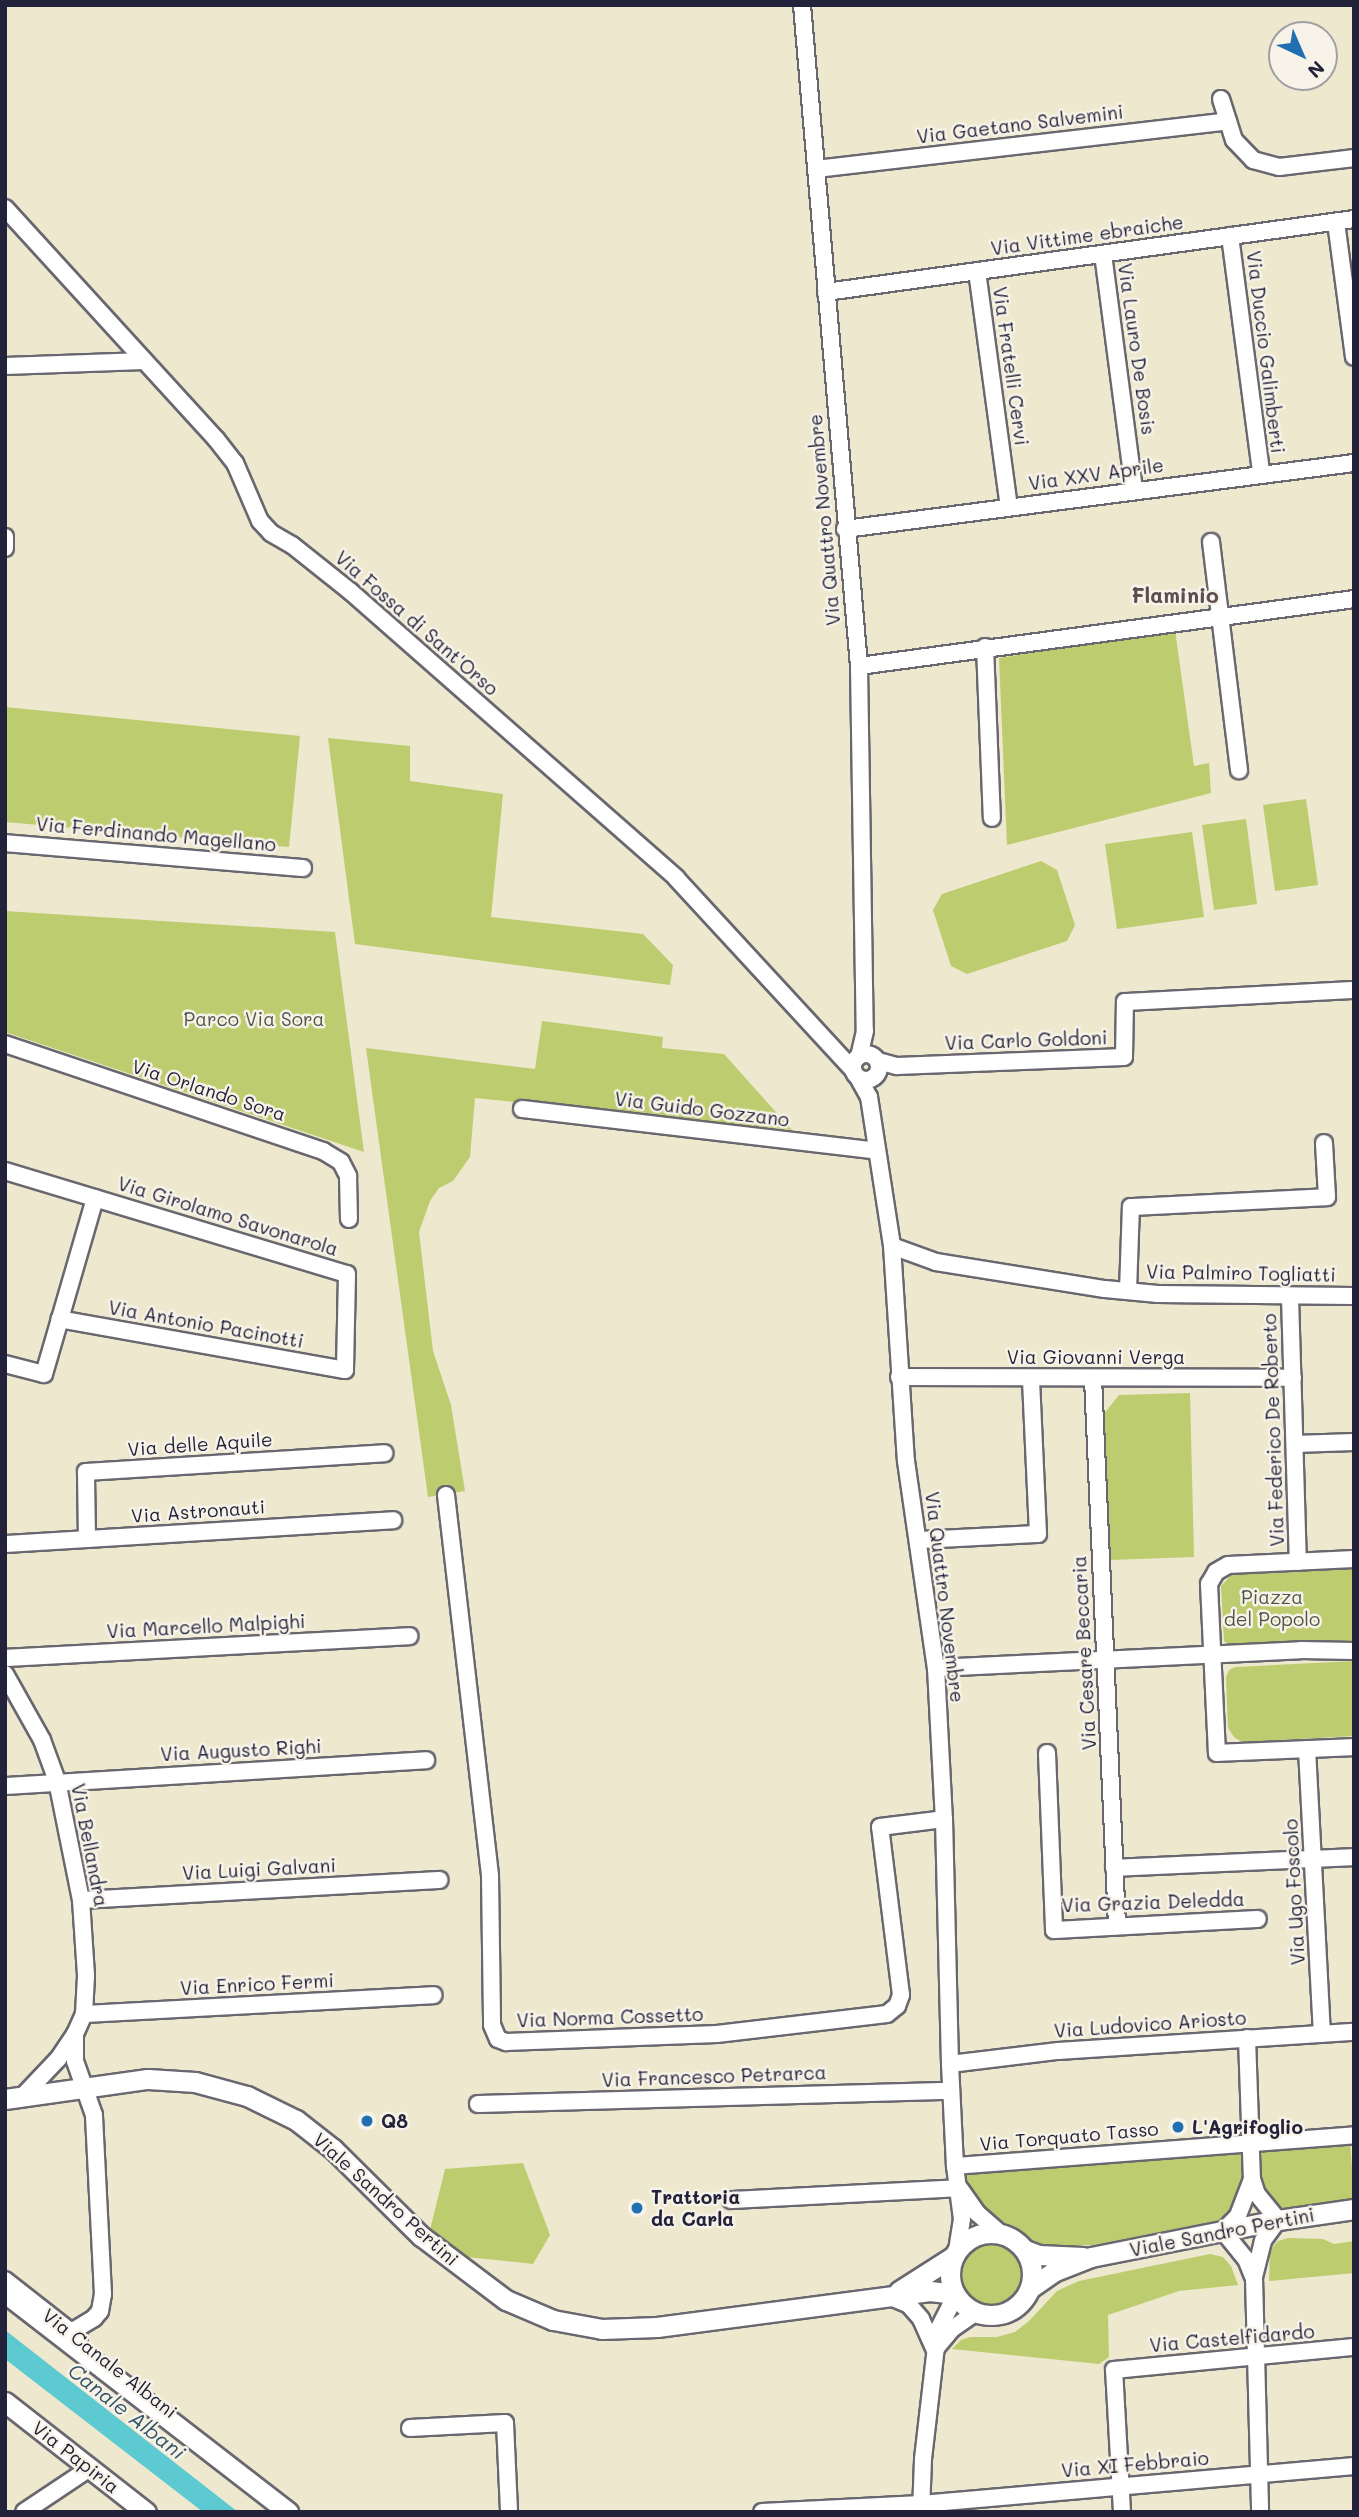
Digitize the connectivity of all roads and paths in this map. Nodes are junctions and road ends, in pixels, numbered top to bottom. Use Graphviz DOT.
graph roads {
  1 [pos="803,5"];
  2 [pos="1221,99"];
  3 [pos="1228,121"];
  4 [pos="1354,158"];
  5 [pos="816,169"];
  6 [pos="5,208"];
  7 [pos="1354,219"];
  8 [pos="1336,222"];
  9 [pos="1230,236"];
  10 [pos="1103,254"];
  11 [pos="977,271"];
  12 [pos="826,292"];
  13 [pos="1354,357"];
  14 [pos="144,361"];
  15 [pos="5,366"];
  16 [pos="1354,463"];
  17 [pos="1261,473"];
  18 [pos="1134,490"];
  19 [pos="1009,507"];
  20 [pos="845,529"];
  21 [pos="5,537"];
  22 [pos="1210,542"];
  23 [pos="5,548"];
  24 [pos="1354,599"];
  25 [pos="1220,616"];
  26 [pos="985,647"];
  27 [pos="859,666"];
  28 [pos="1239,770"];
  29 [pos="992,818"];
  30 [pos="5,842"];
  31 [pos="303,868"];
  32 [pos="1354,990"];
  33 [pos="5,1044"];
  34 [pos="866,1066"];
  35 [pos="897,1066"];
  36 [pos="869,1097"];
  37 [pos="522,1109"];
  38 [pos="1324,1143"];
  39 [pos="877,1151"];
  40 [pos="5,1171"];
  41 [pos="95,1198"];
  42 [pos="349,1219"];
  43 [pos="892,1246"];
  44 [pos="936,1262"];
  45 [pos="894,1264"];
  46 [pos="1128,1291"];
  47 [pos="1354,1296"];
  48 [pos="1290,1297"];
  49 [pos="60,1319"];
  50 [pos="5,1364"];
  51 [pos="345,1370"];
  52 [pos="899,1377"];
  53 [pos="1031,1378"];
  54 [pos="1093,1378"];
  55 [pos="1293,1378"];
  56 [pos="1354,1442"];
  57 [pos="1295,1444"];
  58 [pos="384,1453"];
  59 [pos="446,1495"];
  60 [pos="393,1520"];
  61 [pos="87,1539"];
  62 [pos="918,1540"];
  63 [pos="5,1544"];
  64 [pos="1354,1559"];
  65 [pos="1298,1562"];
  66 [pos="409,1636"];
  67 [pos="1354,1651"];
  68 [pos="1212,1654"];
  69 [pos="5,1658"];
  70 [pos="1105,1660"];
  71 [pos="936,1668"];
  72 [pos="5,1674"];
  73 [pos="1354,1747"];
  74 [pos="1307,1749"];
  75 [pos="1047,1753"];
  76 [pos="426,1760"];
  77 [pos="57,1781"];
  78 [pos="5,1786"];
  79 [pos="944,1819"];
  80 [pos="1354,1857"];
  81 [pos="1313,1859"];
  82 [pos="1114,1868"];
  83 [pos="439,1880"];
  84 [pos="81,1899"];
  85 [pos="1258,1919"];
  86 [pos="1117,1926"];
  87 [pos="433,1996"];
  88 [pos="84,2014"];
  89 [pos="1354,2032"];
  90 [pos="75,2034"];
  91 [pos="1322,2034"];
  92 [pos="1247,2038"];
  93 [pos="950,2064"];
  94 [pos="86,2087"];
  95 [pos="951,2091"];
  96 [pos="15,2097"];
  97 [pos="478,2104"];
  98 [pos="1354,2135"];
  99 [pos="1251,2143"];
  100 [pos="955,2166"];
  101 [pos="1252,2179"];
  102 [pos="960,2188"];
  103 [pos="731,2200"];
  104 [pos="1354,2209"];
  105 [pos="1278,2220"];
  106 [pos="1223,2231"];
  107 [pos="1000,2233"];
  108 [pos="1026,2250"];
  109 [pos="955,2254"];
  110 [pos="1091,2258"];
  111 [pos="1254,2278"];
  112 [pos="5,2280"];
  113 [pos="1029,2289"];
  114 [pos="5,2293"];
  115 [pos="956,2294"];
  116 [pos="888,2296"];
  117 [pos="976,2312"];
  118 [pos="71,2332"];
  119 [pos="1354,2347"];
  120 [pos="935,2350"];
  121 [pos="1256,2357"];
  122 [pos="5,2402"];
  123 [pos="410,2428"];
  124 [pos="209,2452"];
  125 [pos="1354,2466"];
  126 [pos="90,2468"];
  127 [pos="1259,2474"];
  128 [pos="1121,2487"];
  129 [pos="921,2508"];
  130 [pos="24,2512"];
  131 [pos="146,2512"];
  132 [pos="288,2512"];
  133 [pos="509,2512"];
  134 [pos="762,2512"];
  135 [pos="1122,2512"];
  136 [pos="1260,2512"];
  1 -- 5 [label="street, Via Quattro Novembre"];
  2 -- 3 [label="street"];
  3 -- 4 [label="street"];
  3 -- 5 [label="street, Via Gaetano Salvemini"];
  5 -- 12 [label="street, Via Quattro Novembre"];
  6 -- 14 [label="street, Via Fossa di Sant'Orso"];
  7 -- 8 [label="street, Via Vittime ebraiche"];
  8 -- 9 [label="street, Via Vittime ebraiche"];
  8 -- 13 [label="street"];
  9 -- 10 [label="street, Via Vittime ebraiche"];
  9 -- 17 [label="street, Via Duccio Galimberti"];
  10 -- 11 [label="street, Via Vittime ebraiche"];
  10 -- 18 [label="street, Via Lauro De Bosis"];
  11 -- 12 [label="street, Via Vittime ebraiche"];
  11 -- 19 [label="street, Via Fratelli Cervi"];
  12 -- 20 [label="street, Via Quattro Novembre"];
  14 -- 15 [label="street"];
  14 -- 34 [label="street, Via Fossa di Sant'Orso"];
  16 -- 17 [label="street, Via XXV Aprile"];
  17 -- 18 [label="street, Via XXV Aprile"];
  18 -- 19 [label="street, Via XXV Aprile"];
  19 -- 20 [label="street, Via XXV Aprile"];
  20 -- 27 [label="street, Via Quattro Novembre"];
  21 -- 23 [label="street"];
  22 -- 25 [label="street"];
  24 -- 25 [label="street"];
  25 -- 26 [label="street"];
  25 -- 28 [label="street"];
  26 -- 27 [label="street"];
  26 -- 29 [label="street"];
  27 -- 34 [label="street, Via Quattro Novembre"];
  30 -- 31 [label="street, Via Ferdinando Magellano"];
  32 -- 35 [label="street, Via Carlo Goldoni"];
  33 -- 42 [label="street, Via Orlando Sora"];
  34 -- 35 [label="street, Via Carlo Goldoni"];
  34 -- 36 [label="street, Via Quattro Novembre"];
  35 -- 36 [label="street"];
  36 -- 39 [label="street, Via Quattro Novembre"];
  37 -- 39 [label="street, Via Guido Gozzano"];
  38 -- 46 [label="street, Via Palmiro Togliatti"];
  39 -- 43 [label="street, Via Quattro Novembre"];
  40 -- 41 [label="street, Via Girolamo Savonarola"];
  41 -- 49 [label="street"];
  41 -- 51 [label="street, Via Girolamo Savonarola"];
  43 -- 44 [label="street, Via Palmiro Togliatti"];
  43 -- 45 [label="street, Via Quattro Novembre"];
  44 -- 45 [label="street, Via Palmiro Togliatti"];
  44 -- 46 [label="street, Via Palmiro Togliatti"];
  45 -- 52 [label="street, Via Quattro Novembre"];
  46 -- 48 [label="street, Via Palmiro Togliatti"];
  47 -- 48 [label="street, Via Palmiro Togliatti"];
  48 -- 55 [label="street, Via Federico De Roberto"];
  49 -- 50 [label="street"];
  49 -- 51 [label="street, Via Antonio Pacinotti"];
  52 -- 53 [label="street, Via Giovanni Verga"];
  52 -- 62 [label="street, Via Quattro Novembre"];
  53 -- 54 [label="street, Via Giovanni Verga"];
  53 -- 62 [label="street"];
  54 -- 55 [label="street, Via Giovanni Verga"];
  54 -- 70 [label="street, Via Cesare Beccaria"];
  55 -- 57 [label="street, Via Federico De Roberto"];
  56 -- 57 [label="street"];
  57 -- 65 [label="street, Via Federico De Roberto"];
  58 -- 61 [label="street, Via delle Aquile"];
  59 -- 79 [label="street, Via Norma Cossetto"];
  60 -- 61 [label="street, Via Astronauti"];
  61 -- 63 [label="street, Via Astronauti"];
  62 -- 71 [label="street, Via Quattro Novembre"];
  64 -- 65 [label="street"];
  65 -- 68 [label="street"];
  66 -- 69 [label="street, Via Marcello Malpighi"];
  67 -- 68 [label="street"];
  68 -- 70 [label="street"];
  68 -- 74 [label="street"];
  70 -- 71 [label="street"];
  70 -- 82 [label="street, Via Cesare Beccaria"];
  71 -- 79 [label="street, Via Quattro Novembre"];
  72 -- 77 [label="street, Via Bellandra"];
  73 -- 74 [label="street"];
  74 -- 81 [label="street, Via Ugo Foscolo"];
  75 -- 86 [label="street, Via Grazia Deledda"];
  76 -- 77 [label="street, Via Augusto Righi"];
  77 -- 78 [label="street, Via Augusto Righi"];
  77 -- 84 [label="street, Via Bellandra"];
  79 -- 93 [label="street, Via Quattro Novembre"];
  80 -- 81 [label="street"];
  81 -- 82 [label="street"];
  81 -- 91 [label="street, Via Ugo Foscolo"];
  82 -- 86 [label="street, Via Cesare Beccaria"];
  83 -- 84 [label="street, Via Luigi Galvani"];
  84 -- 88 [label="street, Via Bellandra"];
  85 -- 86 [label="street, Via Grazia Deledda"];
  87 -- 88 [label="street, Via Enrico Fermi"];
  88 -- 90 [label="street, Via Bellandra"];
  89 -- 91 [label="street, Via Ludovico Ariosto"];
  90 -- 94 [label="street, Via Bellandra"];
  90 -- 96 [label="street, Via Bellandra"];
  91 -- 92 [label="street, Via Ludovico Ariosto"];
  92 -- 93 [label="street, Via Ludovico Ariosto"];
  92 -- 99 [label="street"];
  93 -- 95 [label="street, Via Quattro Novembre"];
  94 -- 96 [label="main road, Viale Sandro Pertini"];
  94 -- 116 [label="main road, Viale Sandro Pertini"];
  94 -- 118 [label="street, Via Bellandra"];
  95 -- 97 [label="street, Via Francesco Petrarca"];
  95 -- 100 [label="street, Via Quattro Novembre"];
  98 -- 99 [label="street, Via Torquato Tasso"];
  99 -- 100 [label="street, Via Torquato Tasso"];
  99 -- 101 [label="street"];
  100 -- 102 [label="street, Via Quattro Novembre"];
  101 -- 105 [label="street"];
  101 -- 106 [label="street"];
  102 -- 103 [label="street"];
  102 -- 107 [label="street"];
  102 -- 109 [label="street"];
  104 -- 105 [label="main road, Viale Sandro Pertini"];
  105 -- 106 [label="main road, Viale Sandro Pertini"];
  105 -- 111 [label="street"];
  106 -- 110 [label="main road, Viale Sandro Pertini"];
  106 -- 111 [label="street"];
  107 -- 108 [label="main road, Viale Sandro Pertini"];
  107 -- 109 [label="main road, Viale Sandro Pertini"];
  108 -- 110 [label="main road, Viale Sandro Pertini"];
  108 -- 113 [label="main road"];
  109 -- 115 [label="main road"];
  109 -- 116 [label="main road, Viale Sandro Pertini"];
  110 -- 113 [label="main road, Viale Sandro Pertini"];
  111 -- 121 [label="street"];
  112 -- 118 [label="street, Via Canale Albani"];
  113 -- 117 [label="main road, Viale Sandro Pertini"];
  114 -- 124 [label="main road, Via Canale Albani"];
  115 -- 116 [label="main road, Viale Sandro Pertini"];
  115 -- 117 [label="main road"];
  115 -- 120 [label="street"];
  116 -- 120 [label="street"];
  117 -- 120 [label="street"];
  118 -- 124 [label="street, Via Canale Albani"];
  119 -- 121 [label="street, Via Castelfidardo"];
  120 -- 129 [label="street"];
  121 -- 127 [label="street"];
  121 -- 128 [label="street, Via Castelfidardo"];
  122 -- 126 [label="main road, Via Papiria"];
  123 -- 133 [label="street"];
  124 -- 132 [label="main road, Via Canale Albani"];
  125 -- 127 [label="street, Via XI Febbraio"];
  126 -- 130 [label="street"];
  126 -- 131 [label="main road, Via Papiria"];
  127 -- 128 [label="street, Via XI Febbraio"];
  127 -- 136 [label="street"];
  128 -- 129 [label="street, Via XI Febbraio"];
  128 -- 135 [label="street"];
  129 -- 134 [label="street, Via XI Febbraio"];
}
